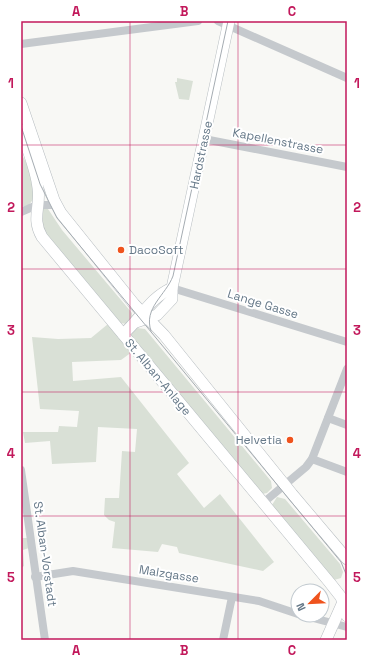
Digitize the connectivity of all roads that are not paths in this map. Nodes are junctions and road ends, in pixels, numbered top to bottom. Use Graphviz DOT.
graph roads {
  1 [pos="198,21"];
  2 [pos="225,22"];
  3 [pos="151,24"];
  4 [pos="21,44"];
  5 [pos="347,78"];
  6 [pos="21,103"];
  7 [pos="21,130"];
  8 [pos="204,139"];
  9 [pos="347,167"];
  10 [pos="56,204"];
  11 [pos="30,211"];
  12 [pos="172,288"];
  13 [pos="142,318"];
  14 [pos="123,334"];
  15 [pos="347,342"];
  16 [pos="347,369"];
  17 [pos="328,418"];
  18 [pos="347,425"];
  19 [pos="312,459"];
  20 [pos="21,470"];
  21 [pos="347,472"];
  22 [pos="284,485"];
  23 [pos="263,503"];
  24 [pos="344,555"];
  25 [pos="35,577"];
  26 [pos="232,597"];
  27 [pos="345,599"];
  28 [pos="290,611"];
  29 [pos="347,616"];
  30 [pos="330,623"];
  31 [pos="333,624"];
  32 [pos="347,627"];
  33 [pos="45,640"];
  34 [pos="223,640"];
  35 [pos="326,640"];
  1 -- 3 [label="street"];
  2 -- 5 [label="street"];
  2 -- 8 [label="main road, Hardstrasse"];
  3 -- 4 [label="street"];
  6 -- 10 [label="main road"];
  7 -- 11 [label="main road, St. Alban-Anlage"];
  8 -- 9 [label="street, Kapellenstrasse"];
  8 -- 12 [label="main road, Hardstrasse"];
  10 -- 11 [label="street"];
  10 -- 13 [label="main road"];
  11 -- 14 [label="main road, St. Alban-Anlage"];
  12 -- 13 [label="main road, Hardstrasse"];
  12 -- 15 [label="street, Lange Gasse"];
  13 -- 14 [label="main road, Hardstrasse"];
  13 -- 22 [label="main road"];
  14 -- 23 [label="main road, St. Alban-Anlage"];
  16 -- 17 [label="street"];
  17 -- 18 [label="street"];
  17 -- 19 [label="street"];
  19 -- 21 [label="street"];
  19 -- 22 [label="street"];
  20 -- 25 [label="street, St. Alban-Vorstadt"];
  22 -- 23 [label="street"];
  22 -- 24 [label="main road"];
  23 -- 27 [label="main road, St. Alban-Anlage"];
  25 -- 26 [label="street, Malzgasse"];
  25 -- 33 [label="street, St. Alban-Vorstadt"];
  26 -- 28 [label="street, Malzgasse"];
  26 -- 34 [label="street"];
  27 -- 29 [label="main road, St. Alban-Anlage"];
  27 -- 31 [label="main road"];
  30 -- 31 [label="street"];
  31 -- 32 [label="street"];
  31 -- 35 [label="main road"];
}
